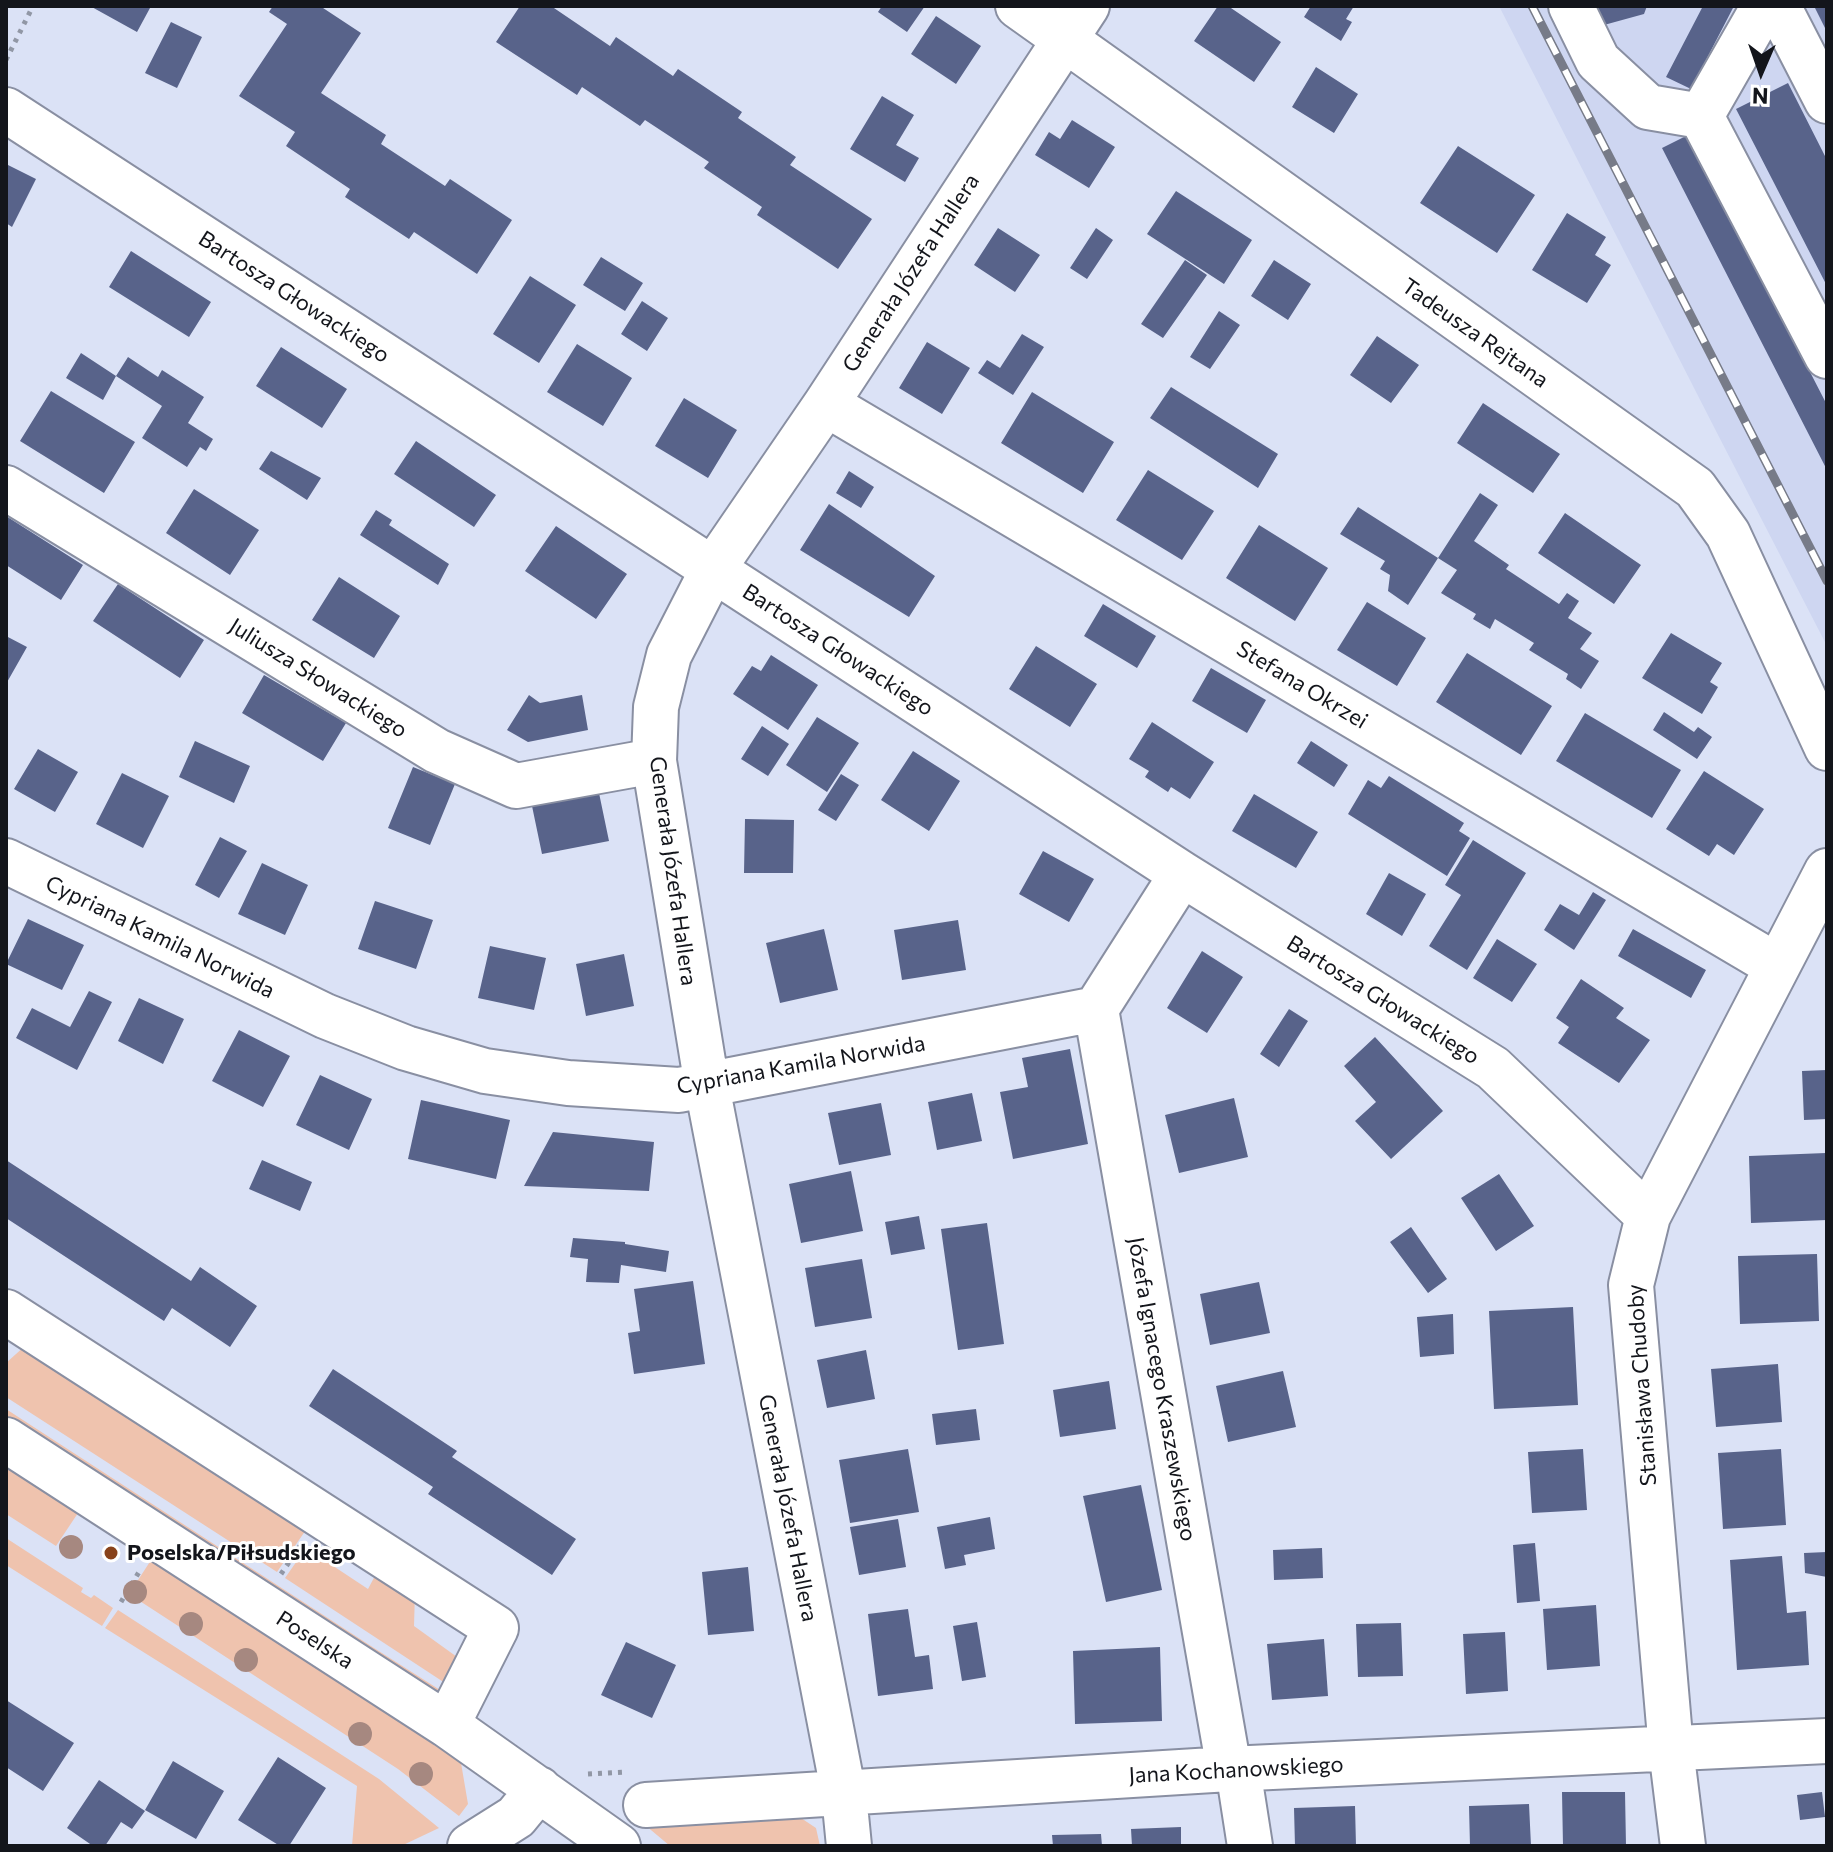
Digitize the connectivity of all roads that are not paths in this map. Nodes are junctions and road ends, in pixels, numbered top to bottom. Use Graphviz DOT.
graph roads {
  1 [pos="1018,6"];
  2 [pos="1571,6"];
  3 [pos="1764,6"];
  4 [pos="1778,6"];
  5 [pos="1076,22"];
  6 [pos="1827,101"];
  7 [pos="6,110"];
  8 [pos="1701,116"];
  9 [pos="1827,356"];
  10 [pos="826,404"];
  11 [pos="6,488"];
  12 [pos="713,569"];
  13 [pos="1827,748"];
  14 [pos="654,761"];
  15 [pos="6,861"];
  16 [pos="1827,871"];
  17 [pos="1182,874"];
  18 [pos="1777,966"];
  19 [pos="1096,1009"];
  20 [pos="707,1086"];
  21 [pos="1648,1216"];
  22 [pos="6,1312"];
  23 [pos="6,1440"];
  24 [pos="447,1725"];
  25 [pos="1827,1741"];
  26 [pos="1671,1749"];
  27 [pos="1234,1769"];
  28 [pos="557,1782"];
  29 [pos="638,1788"];
  30 [pos="844,1795"];
  31 [pos="470,1846"];
  32 [pos="618,1846"];
  33 [pos="849,1846"];
  34 [pos="1250,1846"];
  35 [pos="1683,1846"];
  1 -- 5 [label="street, Tadeusza Rejtana"];
  2 -- 8 [label="street"];
  3 -- 8 [label="street"];
  4 -- 6 [label="street"];
  5 -- 10 [label="street, Generała Józefa Hallera"];
  5 -- 13 [label="street, Tadeusza Rejtana"];
  7 -- 12 [label="street, Bartosza Głowackiego"];
  8 -- 9 [label="street"];
  10 -- 12 [label="street, Generała Józefa Hallera"];
  10 -- 18 [label="street, Stefana Okrzei"];
  11 -- 14 [label="street, Juliusza Słowackiego"];
  12 -- 14 [label="street, Generała Józefa Hallera"];
  12 -- 17 [label="street, Bartosza Głowackiego"];
  14 -- 20 [label="street, Generała Józefa Hallera"];
  15 -- 20 [label="street, Cypriana Kamila Norwida"];
  16 -- 18 [label="street, Stanisława Chudoby"];
  17 -- 19 [label="street"];
  17 -- 21 [label="street, Bartosza Głowackiego"];
  18 -- 21 [label="street, Stanisława Chudoby"];
  19 -- 20 [label="street, Cypriana Kamila Norwida"];
  19 -- 27 [label="street, Józefa Ignacego Kraszewskiego"];
  20 -- 30 [label="street, Generała Józefa Hallera"];
  21 -- 26 [label="street, Stanisława Chudoby"];
  22 -- 24 [label="street"];
  23 -- 24 [label="street, Poselska"];
  24 -- 28 [label="street, Poselska"];
  25 -- 26 [label="street, Jana Kochanowskiego"];
  26 -- 27 [label="street, Jana Kochanowskiego"];
  26 -- 35 [label="street, Stanisława Chudoby"];
  27 -- 30 [label="street, Jana Kochanowskiego"];
  27 -- 34 [label="street, Józefa Ignacego Kraszewskiego"];
  28 -- 31 [label="street"];
  28 -- 32 [label="street, Poselska"];
  29 -- 30 [label="street, Jana Kochanowskiego"];
  30 -- 33 [label="street, Generała Józefa Hallera"];
}
